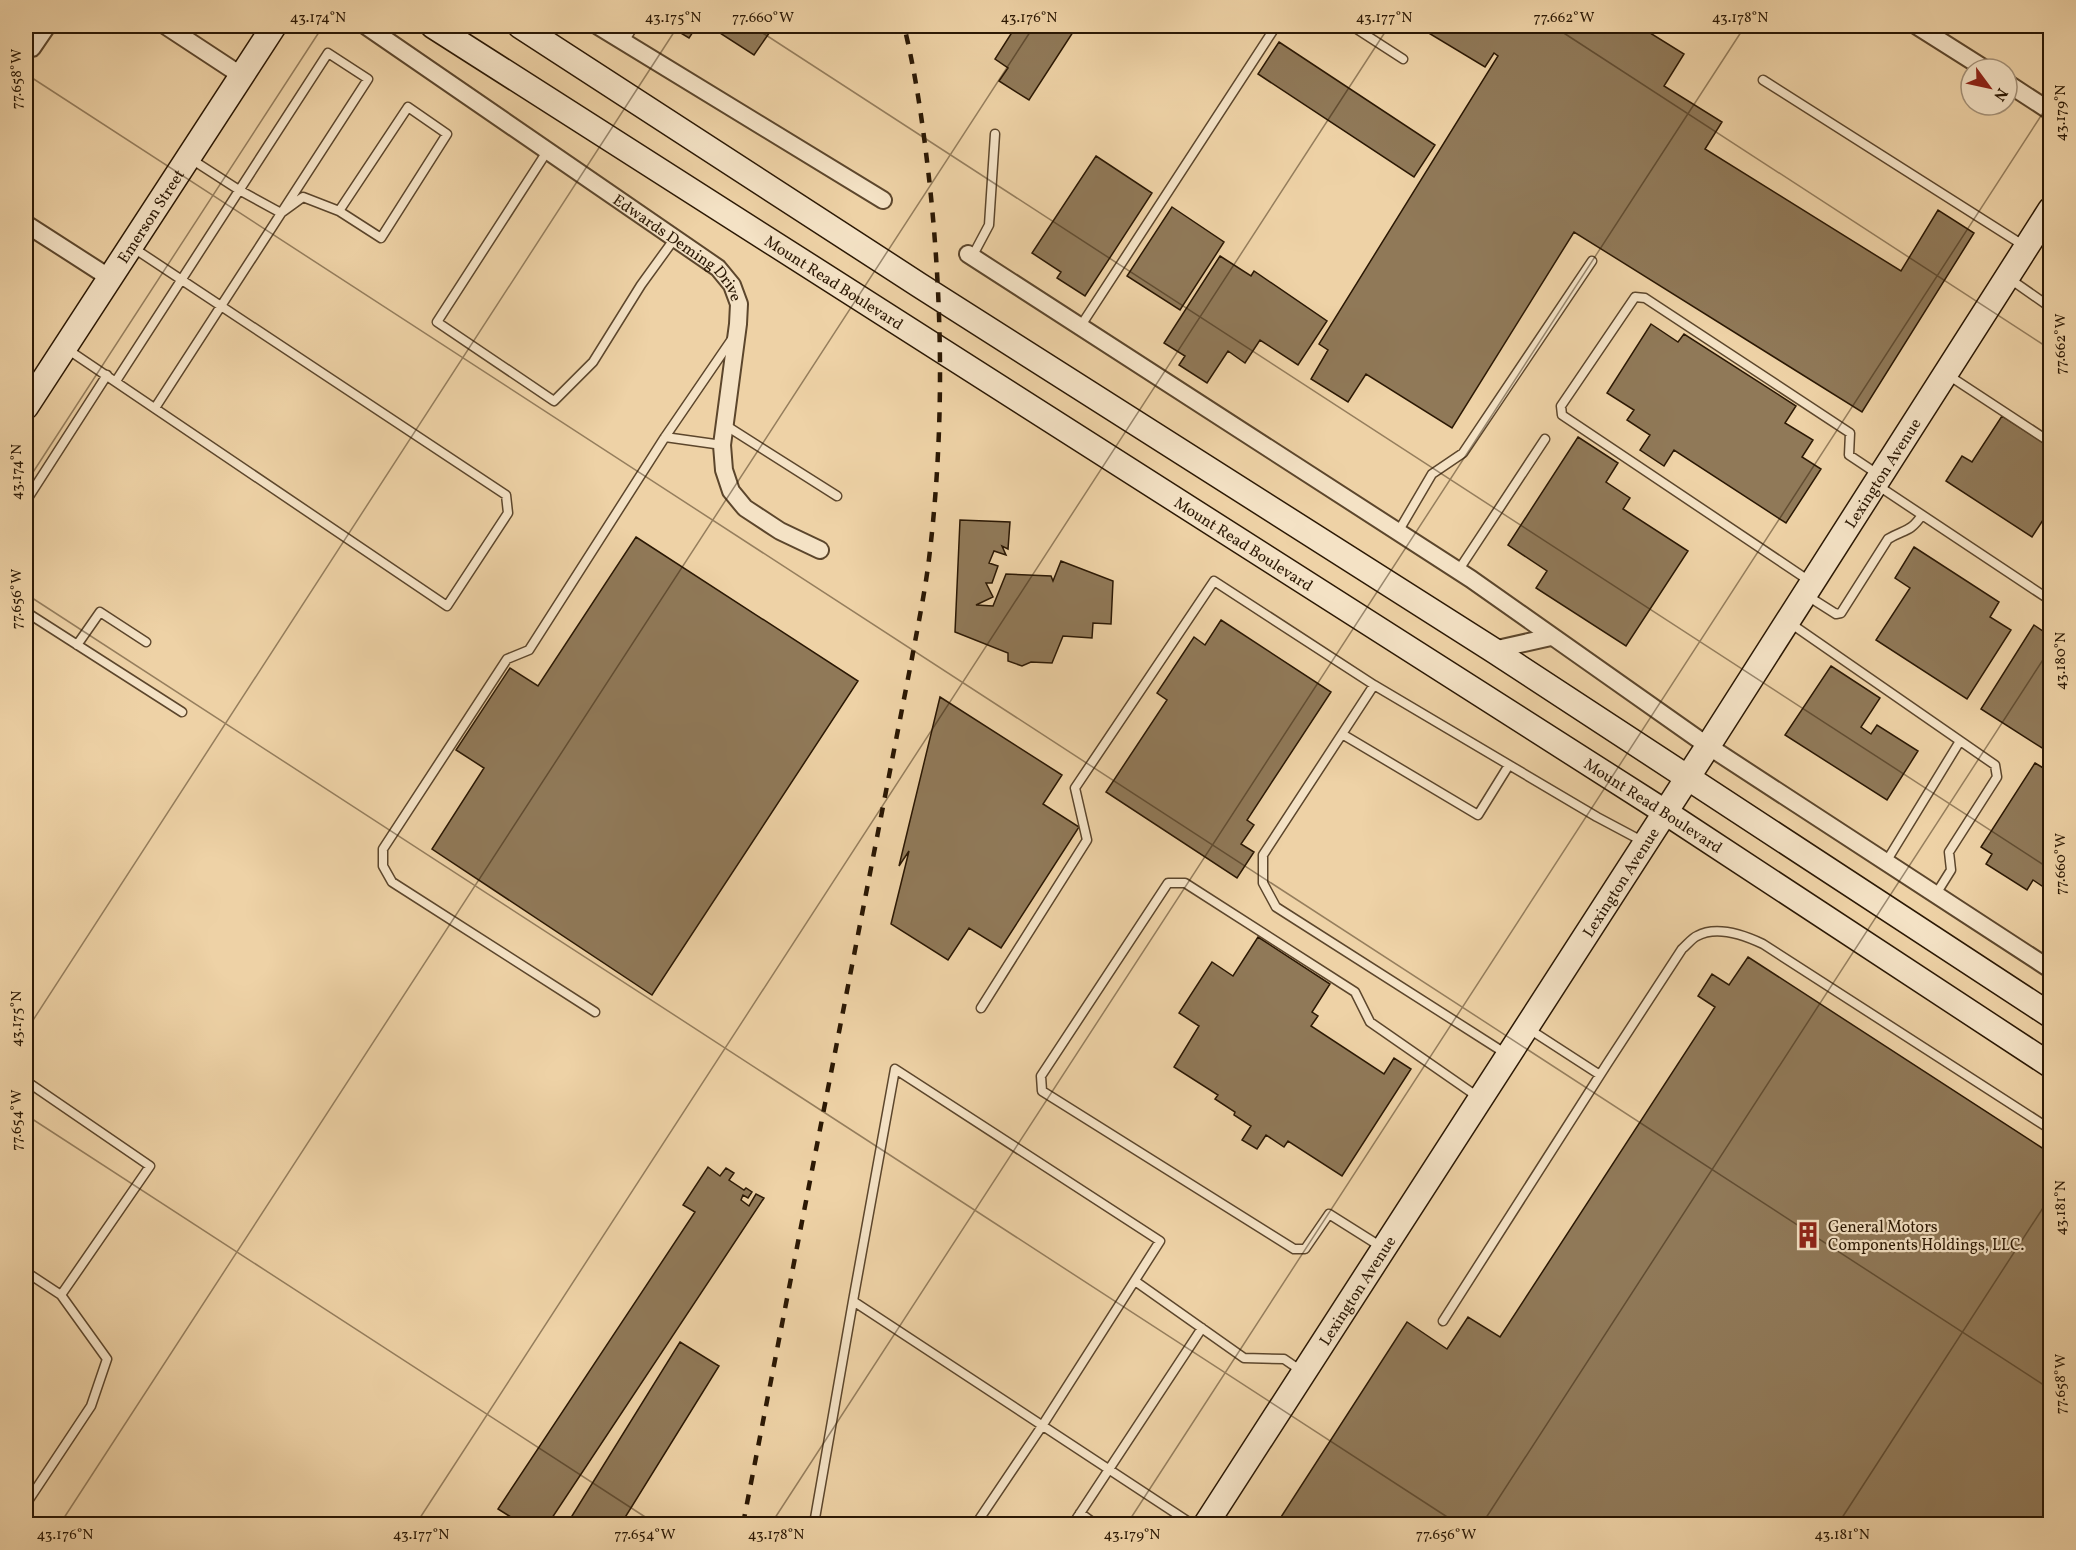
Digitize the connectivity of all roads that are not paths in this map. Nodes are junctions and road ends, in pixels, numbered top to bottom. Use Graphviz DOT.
graph roads {
  1 [pos="47,26"];
  2 [pos="166,26"];
  3 [pos="274,26"];
  4 [pos="366,26"];
  5 [pos="433,26"];
  6 [pos="520,26"];
  7 [pos="598,26"];
  8 [pos="634,26"];
  9 [pos="1276,26"];
  10 [pos="1352,26"];
  11 [pos="1917,26"];
  12 [pos="624,41"];
  13 [pos="32,48"];
  14 [pos="1966,57"];
  15 [pos="1403,60"];
  16 [pos="242,76"];
  17 [pos="1763,80"];
  18 [pos="2019,91"];
  19 [pos="2050,111"];
  20 [pos="995,134"];
  21 [pos="548,150"];
  22 [pos="188,157"];
  23 [pos="239,190"];
  24 [pos="883,200"];
  25 [pos="2050,210"];
  26 [pos="339,211"];
  27 [pos="282,213"];
  28 [pos="26,224"];
  29 [pos="675,238"];
  30 [pos="130,246"];
  31 [pos="2026,247"];
  32 [pos="970,256"];
  33 [pos="1592,261"];
  34 [pos="2007,277"];
  35 [pos="110,278"];
  36 [pos="180,279"];
  37 [pos="221,306"];
  38 [pos="2050,307"];
  39 [pos="1080,327"];
  40 [pos="737,331"];
  41 [pos="64,348"];
  42 [pos="1945,374"];
  43 [pos="107,375"];
  44 [pos="116,381"];
  45 [pos="26,407"];
  46 [pos="155,408"];
  47 [pos="725,425"];
  48 [pos="665,437"];
  49 [pos="1545,439"];
  50 [pos="2050,442"];
  51 [pos="722,445"];
  52 [pos="1877,479"];
  53 [pos="837,496"];
  54 [pos="26,501"];
  55 [pos="1922,515"];
  56 [pos="1398,532"];
  57 [pos="820,549"];
  58 [pos="1458,571"];
  59 [pos="1808,588"];
  60 [pos="2050,600"];
  61 [pos="26,612"];
  62 [pos="1787,621"];
  63 [pos="1551,636"];
  64 [pos="146,642"];
  65 [pos="77,645"];
  66 [pos="1492,650"];
  67 [pos="1374,685"];
  68 [pos="182,712"];
  69 [pos="1342,734"];
  70 [pos="1960,741"];
  71 [pos="1707,746"];
  72 [pos="1509,765"];
  73 [pos="1688,776"];
  74 [pos="1665,812"];
  75 [pos="1645,843"];
  76 [pos="1886,862"];
  77 [pos="1936,894"];
  78 [pos="2050,969"];
  79 [pos="981,1008"];
  80 [pos="595,1012"];
  81 [pos="2050,1015"];
  82 [pos="1526,1027"];
  83 [pos="1508,1055"];
  84 [pos="2050,1065"];
  85 [pos="1600,1075"];
  86 [pos="26,1081"];
  87 [pos="1480,1098"];
  88 [pos="2050,1129"];
  89 [pos="1384,1248"];
  90 [pos="26,1272"];
  91 [pos="1135,1281"];
  92 [pos="61,1295"];
  93 [pos="854,1302"];
  94 [pos="1443,1321"];
  95 [pos="1202,1328"];
  96 [pos="1304,1373"];
  97 [pos="1042,1426"];
  98 [pos="1108,1469"];
  99 [pos="26,1504"];
  100 [pos="1080,1514"];
  101 [pos="814,1524"];
  102 [pos="976,1524"];
  103 [pos="1073,1524"];
  104 [pos="1095,1524"];
  105 [pos="1192,1524"];
  106 [pos="1206,1524"];
  1 -- 13 [label="street"];
  2 -- 16 [label="street"];
  3 -- 16 [label="main road, Emerson Street"];
  4 -- 21 [label="street, Edwards Deming Drive"];
  5 -- 74 [label="main road, Mount Read Boulevard"];
  6 -- 66 [label="main road"];
  7 -- 12 [label="street"];
  8 -- 12 [label="lane"];
  9 -- 39 [label="lane"];
  10 -- 15 [label="lane"];
  11 -- 14 [label="street"];
  12 -- 24 [label="street"];
  16 -- 22 [label="main road, Emerson Street"];
  17 -- 31 [label="lane"];
  18 -- 19 [label="street"];
  20 -- 32 [label="lane"];
  21 -- 29 [label="street, Edwards Deming Drive"];
  21 -- 29 [label="lane"];
  22 -- 23 [label="lane"];
  22 -- 30 [label="main road, Emerson Street"];
  23 -- 27 [label="lane"];
  23 -- 27 [label="lane"];
  23 -- 36 [label="lane"];
  25 -- 31 [label="main road, Lexington Avenue"];
  26 -- 26 [label="lane"];
  26 -- 27 [label="lane"];
  27 -- 37 [label="lane"];
  28 -- 35 [label="street"];
  29 -- 40 [label="street, Edwards Deming Drive"];
  30 -- 35 [label="main road, Emerson Street"];
  30 -- 36 [label="lane"];
  31 -- 34 [label="main road, Lexington Avenue"];
  32 -- 39 [label="street"];
  33 -- 56 [label="lane"];
  34 -- 38 [label="lane"];
  34 -- 42 [label="main road, Lexington Avenue"];
  35 -- 41 [label="main road, Emerson Street"];
  36 -- 37 [label="lane"];
  36 -- 44 [label="lane"];
  37 -- 46 [label="lane"];
  37 -- 46 [label="lane"];
  39 -- 56 [label="street"];
  40 -- 47 [label="street, Edwards Deming Drive"];
  40 -- 48 [label="lane"];
  41 -- 43 [label="lane"];
  41 -- 45 [label="main road, Emerson Street"];
  42 -- 50 [label="lane"];
  42 -- 52 [label="main road, Lexington Avenue"];
  43 -- 44 [label="lane"];
  43 -- 54 [label="lane"];
  44 -- 46 [label="lane"];
  47 -- 51 [label="street, Edwards Deming Drive"];
  47 -- 53 [label="lane"];
  48 -- 51 [label="lane"];
  48 -- 80 [label="lane"];
  49 -- 58 [label="lane"];
  51 -- 57 [label="street, Edwards Deming Drive"];
  52 -- 55 [label="lane"];
  52 -- 59 [label="main road, Lexington Avenue"];
  52 -- 59 [label="lane"];
  55 -- 59 [label="lane"];
  55 -- 60 [label="lane"];
  56 -- 58 [label="street"];
  58 -- 63 [label="street"];
  59 -- 62 [label="main road, Lexington Avenue"];
  61 -- 65 [label="lane"];
  62 -- 70 [label="lane"];
  62 -- 71 [label="main road, Lexington Avenue"];
  63 -- 66 [label="street"];
  63 -- 71 [label="street"];
  64 -- 65 [label="lane"];
  65 -- 68 [label="lane"];
  66 -- 73 [label="main road"];
  67 -- 69 [label="lane"];
  67 -- 72 [label="lane"];
  67 -- 79 [label="lane"];
  69 -- 72 [label="lane"];
  69 -- 83 [label="lane"];
  70 -- 76 [label="lane"];
  70 -- 77 [label="lane"];
  71 -- 73 [label="main road, Lexington Avenue"];
  71 -- 76 [label="street"];
  72 -- 75 [label="lane"];
  73 -- 74 [label="main road, Lexington Avenue"];
  73 -- 81 [label="main road"];
  74 -- 75 [label="main road, Lexington Avenue"];
  74 -- 84 [label="main road, Mount Read Boulevard"];
  75 -- 82 [label="main road, Lexington Avenue"];
  76 -- 77 [label="street"];
  77 -- 78 [label="street"];
  82 -- 83 [label="main road, Lexington Avenue"];
  82 -- 85 [label="lane"];
  83 -- 87 [label="main road, Lexington Avenue"];
  85 -- 88 [label="lane"];
  85 -- 94 [label="lane"];
  86 -- 92 [label="lane"];
  87 -- 89 [label="main road, Lexington Avenue"];
  87 -- 89 [label="lane"];
  89 -- 96 [label="main road, Lexington Avenue"];
  90 -- 92 [label="lane"];
  91 -- 93 [label="lane"];
  91 -- 95 [label="lane"];
  91 -- 97 [label="lane"];
  92 -- 99 [label="lane"];
  93 -- 97 [label="lane"];
  93 -- 101 [label="lane"];
  95 -- 96 [label="lane"];
  95 -- 98 [label="lane"];
  96 -- 106 [label="main road, Lexington Avenue"];
  97 -- 98 [label="lane"];
  97 -- 102 [label="lane"];
  98 -- 100 [label="lane"];
  98 -- 105 [label="lane"];
  100 -- 103 [label="lane"];
  100 -- 104 [label="lane"];
}
